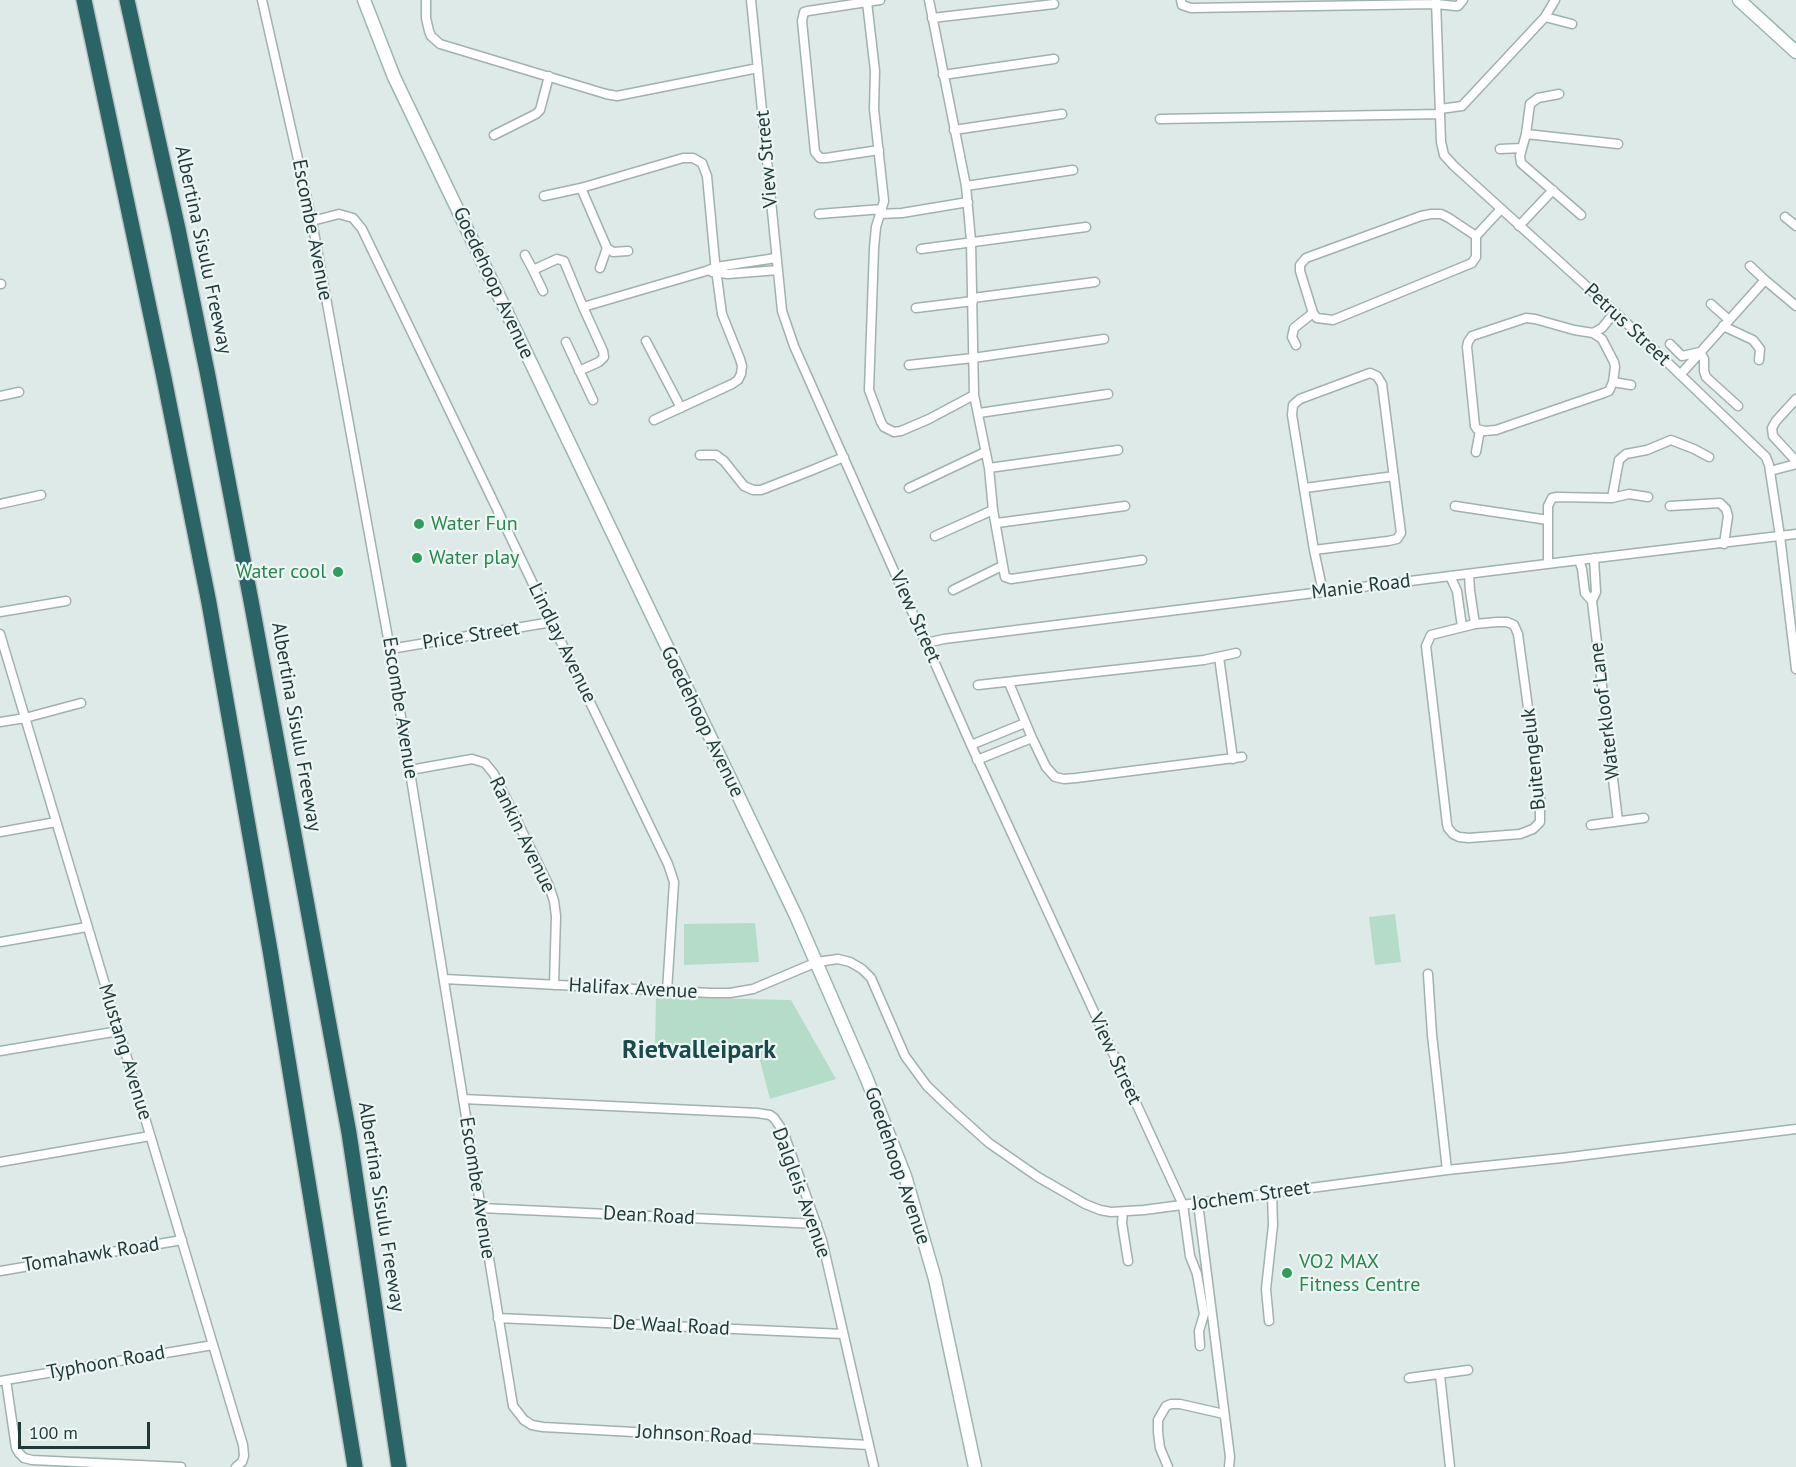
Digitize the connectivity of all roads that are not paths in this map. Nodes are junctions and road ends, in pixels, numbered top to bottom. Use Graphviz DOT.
graph roads {
  1 [pos="84,0"];
  2 [pos="127,0"];
  3 [pos="262,0"];
  4 [pos="364,0"];
  5 [pos="426,0"];
  6 [pos="751,0"];
  7 [pos="880,0"];
  8 [pos="929,0"];
  9 [pos="1181,0"];
  10 [pos="1463,0"];
  11 [pos="1555,0"];
  12 [pos="1739,0"];
  13 [pos="867,2"];
  14 [pos="1436,2"];
  15 [pos="1054,4"];
  16 [pos="1545,17"];
  17 [pos="932,18"];
  18 [pos="1572,24"];
  19 [pos="1796,52"];
  20 [pos="1054,59"];
  21 [pos="758,68"];
  22 [pos="943,75"];
  23 [pos="549,76"];
  24 [pos="1559,94"];
  25 [pos="1440,112"];
  26 [pos="1062,114"];
  27 [pos="1160,119"];
  28 [pos="954,130"];
  29 [pos="1526,134"];
  30 [pos="494,135"];
  31 [pos="1618,144"];
  32 [pos="1522,148"];
  33 [pos="1500,149"];
  34 [pos="879,150"];
  35 [pos="1073,170"];
  36 [pos="966,186"];
  37 [pos="581,188"];
  38 [pos="1552,190"];
  39 [pos="544,196"];
  40 [pos="968,202"];
  41 [pos="1501,209"];
  42 [pos="881,212"];
  43 [pos="819,214"];
  44 [pos="1581,215"];
  45 [pos="1785,217"];
  46 [pos="312,221"];
  47 [pos="1519,226"];
  48 [pos="1796,226"];
  49 [pos="1086,227"];
  50 [pos="1476,236"];
  51 [pos="971,241"];
  52 [pos="607,248"];
  53 [pos="921,249"];
  54 [pos="628,250"];
  55 [pos="525,255"];
  56 [pos="776,258"];
  57 [pos="1750,266"];
  58 [pos="600,268"];
  59 [pos="533,270"];
  60 [pos="716,270"];
  61 [pos="778,270"];
  62 [pos="1765,280"];
  63 [pos="1095,282"];
  64 [pos="543,291"];
  65 [pos="973,300"];
  66 [pos="1711,304"];
  67 [pos="1796,306"];
  68 [pos="583,307"];
  69 [pos="916,308"];
  70 [pos="1615,312"];
  71 [pos="1313,313"];
  72 [pos="1726,323"];
  73 [pos="1593,333"];
  74 [pos="1104,339"];
  75 [pos="646,341"];
  76 [pos="566,342"];
  77 [pos="1296,345"];
  78 [pos="1670,345"];
  79 [pos="1700,352"];
  80 [pos="973,358"];
  81 [pos="1759,360"];
  82 [pos="909,365"];
  83 [pos="579,371"];
  84 [pos="1680,375"];
  85 [pos="1613,382"];
  86 [pos="1631,386"];
  87 [pos="19,392"];
  88 [pos="1108,394"];
  89 [pos="0,396"];
  90 [pos="974,396"];
  91 [pos="1796,399"];
  92 [pos="593,400"];
  93 [pos="1738,406"];
  94 [pos="681,408"];
  95 [pos="979,413"];
  96 [pos="654,420"];
  97 [pos="1480,430"];
  98 [pos="1118,450"];
  99 [pos="986,452"];
  100 [pos="1476,452"];
  101 [pos="700,455"];
  102 [pos="844,457"];
  103 [pos="1709,458"];
  104 [pos="1796,463"];
  105 [pos="989,468"];
  106 [pos="1770,471"];
  107 [pos="1394,476"];
  108 [pos="909,488"];
  109 [pos="1305,488"];
  110 [pos="41,495"];
  111 [pos="1648,497"];
  112 [pos="1612,498"];
  113 [pos="0,504"];
  114 [pos="1125,506"];
  115 [pos="1455,506"];
  116 [pos="1670,506"];
  117 [pos="993,510"];
  118 [pos="1548,520"];
  119 [pos="997,523"];
  120 [pos="1796,534"];
  121 [pos="935,536"];
  122 [pos="1780,536"];
  123 [pos="1724,544"];
  124 [pos="1314,550"];
  125 [pos="1593,558"];
  126 [pos="1142,560"];
  127 [pos="1579,560"];
  128 [pos="1548,564"];
  129 [pos="1002,566"];
  130 [pos="1469,574"];
  131 [pos="1450,576"];
  132 [pos="953,590"];
  133 [pos="1323,592"];
  134 [pos="66,601"];
  135 [pos="1592,601"];
  136 [pos="0,612"];
  137 [pos="552,622"];
  138 [pos="1475,624"];
  139 [pos="1462,627"];
  140 [pos="0,634"];
  141 [pos="926,643"];
  142 [pos="390,649"];
  143 [pos="1236,653"];
  144 [pos="1219,657"];
  145 [pos="1796,669"];
  146 [pos="1009,683"];
  147 [pos="978,686"];
  148 [pos="81,704"];
  149 [pos="25,718"];
  150 [pos="0,722"];
  151 [pos="1025,723"];
  152 [pos="1032,738"];
  153 [pos="971,745"];
  154 [pos="977,760"];
  155 [pos="410,770"];
  156 [pos="1644,818"];
  157 [pos="1618,821"];
  158 [pos="56,822"];
  159 [pos="1592,825"];
  160 [pos="0,832"];
  161 [pos="87,927"];
  162 [pos="0,942"];
  163 [pos="817,962"];
  164 [pos="1428,974"];
  165 [pos="444,979"];
  166 [pos="554,985"];
  167 [pos="667,991"];
  168 [pos="119,1031"];
  169 [pos="0,1051"];
  170 [pos="463,1099"];
  171 [pos="1796,1129"];
  172 [pos="150,1136"];
  173 [pos="0,1162"];
  174 [pos="1447,1170"];
  175 [pos="1272,1194"];
  176 [pos="1198,1203"];
  177 [pos="1183,1205"];
  178 [pos="481,1208"];
  179 [pos="1123,1212"];
  180 [pos="817,1224"];
  181 [pos="182,1240"];
  182 [pos="1128,1261"];
  183 [pos="0,1271"];
  184 [pos="498,1318"];
  185 [pos="1269,1321"];
  186 [pos="843,1334"];
  187 [pos="213,1345"];
  188 [pos="1200,1346"];
  189 [pos="1468,1370"];
  190 [pos="1440,1375"];
  191 [pos="1409,1378"];
  192 [pos="3,1381"];
  193 [pos="1224,1414"];
  194 [pos="521,1418"];
  195 [pos="869,1445"];
  196 [pos="181,1467"];
  197 [pos="236,1467"];
  198 [pos="355,1467"];
  199 [pos="399,1467"];
  200 [pos="874,1467"];
  201 [pos="975,1467"];
  202 [pos="1168,1467"];
  203 [pos="1229,1467"];
  204 [pos="1450,1467"];
  1 -- 198 [label="highway"];
  2 -- 199 [label="highway, Albertina Sisulu Freeway"];
  3 -- 46 [label="street, Escombe Avenue"];
  4 -- 163 [label="main road, Goedehoop Avenue"];
  5 -- 23 [label="street"];
  6 -- 21 [label="street, View Street"];
  7 -- 13 [label="street"];
  8 -- 17 [label="street"];
  9 -- 14 [label="street"];
  10 -- 14 [label="street"];
  11 -- 16 [label="street"];
  12 -- 19 [label="main road"];
  13 -- 34 [label="street"];
  13 -- 34 [label="street"];
  14 -- 25 [label="street, Petrus Street"];
  15 -- 17 [label="street"];
  16 -- 18 [label="street"];
  16 -- 25 [label="street"];
  17 -- 22 [label="street"];
  20 -- 22 [label="street"];
  21 -- 23 [label="street"];
  21 -- 56 [label="street, View Street"];
  22 -- 28 [label="street"];
  23 -- 30 [label="street"];
  24 -- 29 [label="street"];
  25 -- 27 [label="street"];
  25 -- 41 [label="street, Petrus Street"];
  26 -- 28 [label="street"];
  28 -- 36 [label="street"];
  29 -- 31 [label="street"];
  29 -- 32 [label="street"];
  32 -- 33 [label="street"];
  32 -- 38 [label="street"];
  34 -- 42 [label="street"];
  35 -- 36 [label="street"];
  36 -- 40 [label="street"];
  37 -- 39 [label="street"];
  37 -- 52 [label="street"];
  37 -- 60 [label="street"];
  38 -- 44 [label="street"];
  38 -- 47 [label="street"];
  40 -- 42 [label="street"];
  40 -- 51 [label="street"];
  41 -- 47 [label="street, Petrus Street"];
  41 -- 50 [label="street"];
  42 -- 43 [label="street"];
  42 -- 90 [label="street"];
  45 -- 48 [label="street"];
  46 -- 137 [label="street, Lindlay Avenue"];
  46 -- 142 [label="street, Escombe Avenue"];
  47 -- 70 [label="street, Petrus Street"];
  49 -- 51 [label="street"];
  50 -- 71 [label="street"];
  50 -- 71 [label="street"];
  51 -- 53 [label="street"];
  51 -- 65 [label="street"];
  52 -- 54 [label="street"];
  52 -- 58 [label="street"];
  55 -- 59 [label="street"];
  56 -- 60 [label="street"];
  56 -- 61 [label="street, View Street"];
  57 -- 62 [label="street"];
  59 -- 64 [label="street"];
  59 -- 68 [label="street"];
  60 -- 61 [label="street"];
  60 -- 68 [label="street"];
  60 -- 94 [label="street"];
  61 -- 102 [label="street, View Street"];
  62 -- 67 [label="street"];
  62 -- 72 [label="street"];
  63 -- 65 [label="street"];
  65 -- 69 [label="street"];
  65 -- 80 [label="street"];
  66 -- 72 [label="street"];
  68 -- 83 [label="street"];
  70 -- 73 [label="street"];
  70 -- 84 [label="street, Petrus Street"];
  71 -- 77 [label="street"];
  72 -- 79 [label="street"];
  72 -- 81 [label="street"];
  73 -- 85 [label="street"];
  73 -- 97 [label="street"];
  74 -- 80 [label="street"];
  75 -- 94 [label="street"];
  76 -- 83 [label="street"];
  78 -- 79 [label="street"];
  79 -- 84 [label="street"];
  79 -- 93 [label="street"];
  80 -- 82 [label="street"];
  80 -- 90 [label="street"];
  83 -- 92 [label="street"];
  84 -- 106 [label="street, Petrus Street"];
  85 -- 86 [label="street"];
  85 -- 97 [label="street"];
  87 -- 89 [label="street"];
  88 -- 95 [label="street"];
  90 -- 95 [label="street"];
  91 -- 104 [label="street"];
  94 -- 96 [label="street"];
  95 -- 99 [label="street"];
  97 -- 100 [label="street"];
  98 -- 105 [label="street"];
  99 -- 105 [label="street"];
  99 -- 108 [label="street"];
  101 -- 102 [label="street"];
  102 -- 141 [label="street, View Street"];
  103 -- 112 [label="street"];
  104 -- 106 [label="street"];
  105 -- 117 [label="street"];
  106 -- 122 [label="street, Petrus Street"];
  107 -- 109 [label="street"];
  107 -- 109 [label="street"];
  107 -- 124 [label="street"];
  109 -- 124 [label="street"];
  110 -- 113 [label="street"];
  111 -- 112 [label="street"];
  112 -- 118 [label="street"];
  114 -- 119 [label="street"];
  115 -- 118 [label="street"];
  116 -- 123 [label="street"];
  117 -- 119 [label="street"];
  117 -- 121 [label="street"];
  118 -- 128 [label="street"];
  119 -- 129 [label="street"];
  120 -- 122 [label="street, Manie Road"];
  122 -- 123 [label="street, Manie Road"];
  122 -- 145 [label="street, Petrus Street"];
  123 -- 125 [label="street, Manie Road"];
  124 -- 133 [label="street"];
  125 -- 127 [label="street, Manie Road"];
  125 -- 135 [label="street, Waterkloof Lane"];
  126 -- 129 [label="street"];
  127 -- 128 [label="street, Manie Road"];
  127 -- 135 [label="street, Waterkloof Lane"];
  128 -- 130 [label="street, Manie Road"];
  129 -- 132 [label="street"];
  130 -- 131 [label="street, Manie Road"];
  130 -- 138 [label="street"];
  131 -- 133 [label="street, Manie Road"];
  131 -- 139 [label="street"];
  133 -- 141 [label="street, Manie Road"];
  134 -- 136 [label="street"];
  135 -- 157 [label="street, Waterkloof Lane"];
  137 -- 142 [label="street, Price Street"];
  137 -- 167 [label="street, Lindlay Avenue"];
  138 -- 139 [label="street, Buitengeluk"];
  138 -- 139 [label="street, Buitengeluk"];
  140 -- 149 [label="street, Mustang Avenue"];
  141 -- 153 [label="street, View Street"];
  142 -- 155 [label="street, Escombe Avenue"];
  143 -- 144 [label="street"];
  144 -- 146 [label="street"];
  144 -- 152 [label="street"];
  146 -- 147 [label="street"];
  146 -- 151 [label="street"];
  148 -- 149 [label="street"];
  149 -- 150 [label="street"];
  149 -- 158 [label="street, Mustang Avenue"];
  151 -- 152 [label="street"];
  151 -- 153 [label="street"];
  152 -- 154 [label="street"];
  153 -- 154 [label="street, View Street"];
  154 -- 177 [label="street, View Street"];
  155 -- 165 [label="street, Escombe Avenue"];
  155 -- 166 [label="street, Rankin Avenue"];
  156 -- 157 [label="street"];
  157 -- 159 [label="street"];
  158 -- 160 [label="street"];
  158 -- 161 [label="street, Mustang Avenue"];
  161 -- 162 [label="street"];
  161 -- 168 [label="street, Mustang Avenue"];
  163 -- 167 [label="street, Halifax Avenue"];
  163 -- 179 [label="street, Jochem Street"];
  163 -- 201 [label="main road, Goedehoop Avenue"];
  164 -- 174 [label="street"];
  165 -- 166 [label="street, Halifax Avenue"];
  165 -- 170 [label="street, Escombe Avenue"];
  166 -- 167 [label="street, Halifax Avenue"];
  168 -- 169 [label="street"];
  168 -- 172 [label="street, Mustang Avenue"];
  170 -- 178 [label="street, Escombe Avenue"];
  170 -- 180 [label="street, Dalgleis Avenue"];
  171 -- 174 [label="street, Jochem Street"];
  172 -- 173 [label="street"];
  172 -- 181 [label="street, Mustang Avenue"];
  174 -- 175 [label="street, Jochem Street"];
  175 -- 176 [label="street, Jochem Street"];
  175 -- 185 [label="street"];
  176 -- 177 [label="street, Jochem Street"];
  176 -- 193 [label="street"];
  177 -- 179 [label="street, Jochem Street"];
  177 -- 188 [label="street, View Street"];
  178 -- 180 [label="street, Dean Road"];
  178 -- 184 [label="street, Escombe Avenue"];
  179 -- 182 [label="street"];
  180 -- 186 [label="street, Dalgleis Avenue"];
  181 -- 183 [label="street, Tomahawk Road"];
  181 -- 187 [label="street, Mustang Avenue"];
  184 -- 186 [label="street, De Waal Road"];
  184 -- 194 [label="street, Escombe Avenue"];
  186 -- 195 [label="street, Dalgleis Avenue"];
  187 -- 192 [label="street, Typhoon Road"];
  187 -- 197 [label="street, Mustang Avenue"];
  189 -- 190 [label="street"];
  190 -- 191 [label="street"];
  190 -- 204 [label="street"];
  192 -- 196 [label="street"];
  193 -- 202 [label="street"];
  193 -- 203 [label="street"];
  194 -- 195 [label="street, Johnson Road"];
  195 -- 200 [label="street, Dalgleis Avenue"];
}
